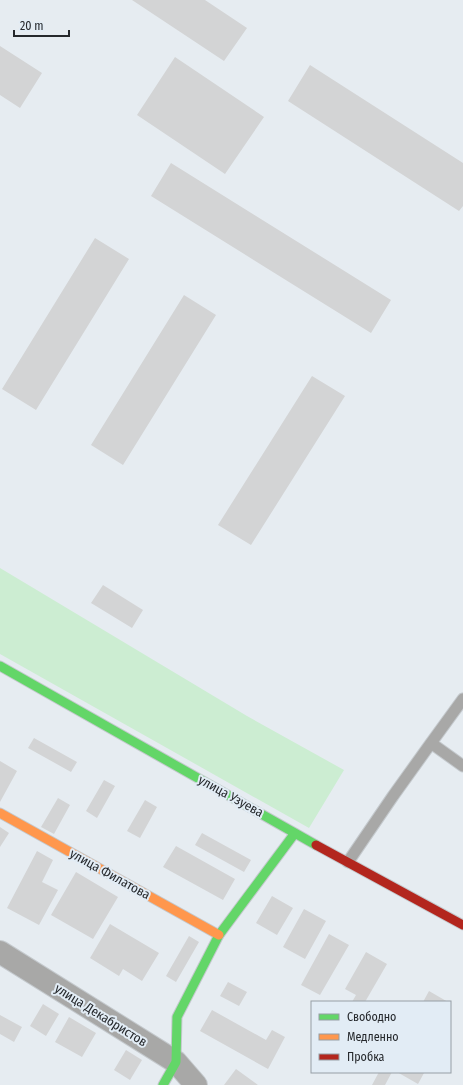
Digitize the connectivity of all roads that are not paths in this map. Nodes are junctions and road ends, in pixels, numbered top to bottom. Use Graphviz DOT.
graph roads {
  1 [pos="0,666"];
  2 [pos="463,699"];
  3 [pos="431,743"];
  4 [pos="463,766"];
  5 [pos="0,813"];
  6 [pos="295,833"];
  7 [pos="348,862"];
  8 [pos="463,925"];
  9 [pos="219,935"];
  10 [pos="0,952"];
  11 [pos="176,1062"];
  12 [pos="163,1085"];
  13 [pos="196,1085"];
  1 -- 6 [label="street, улица Узуева"];
  2 -- 3 [label="lane"];
  3 -- 4 [label="lane"];
  3 -- 7 [label="lane"];
  5 -- 9 [label="street, улица Филатова"];
  6 -- 7 [label="street, улица Узуева"];
  6 -- 9 [label="street"];
  7 -- 8 [label="street, улица Узуева"];
  9 -- 11 [label="street"];
  10 -- 11 [label="street, улица Декабристов"];
  11 -- 12 [label="street"];
  11 -- 13 [label="street, улица Декабристов"];
}
